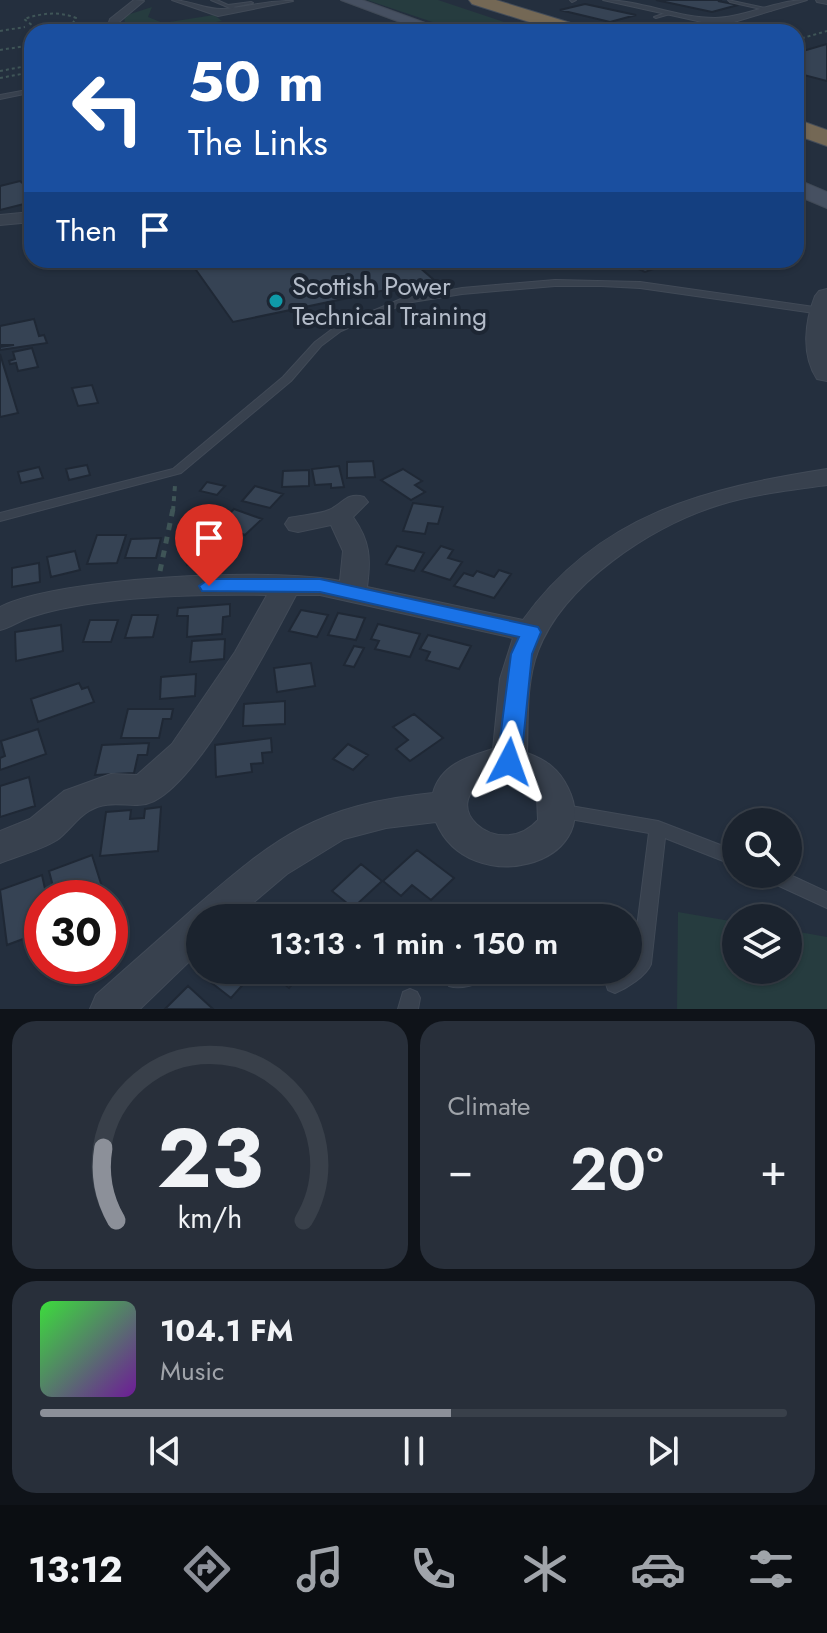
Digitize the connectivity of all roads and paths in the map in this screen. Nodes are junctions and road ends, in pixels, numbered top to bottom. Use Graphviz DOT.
graph roads {
  1 [pos="139,0"];
  2 [pos="177,0"];
  3 [pos="213,0"];
  4 [pos="330,0"];
  5 [pos="348,0"];
  6 [pos="608,0"];
  7 [pos="802,0"];
  8 [pos="821,0"];
  9 [pos="160,1"];
  10 [pos="288,1"];
  11 [pos="730,1"];
  12 [pos="827,1"];
  13 [pos="471,2"];
  14 [pos="191,3"];
  15 [pos="232,10"];
  16 [pos="770,10"];
  17 [pos="123,13"];
  18 [pos="31,24"];
  19 [pos="74,24"];
  20 [pos="113,24"];
  21 [pos="400,24"];
  22 [pos="418,24"];
  23 [pos="529,24"];
  24 [pos="551,24"];
  25 [pos="24,27"];
  26 [pos="0,31"];
  27 [pos="827,31"];
  28 [pos="804,38"];
  29 [pos="24,46"];
  30 [pos="0,50"];
  31 [pos="24,66"];
  32 [pos="0,71"];
  33 [pos="24,74"];
  34 [pos="0,78"];
  35 [pos="24,93"];
  36 [pos="0,97"];
  37 [pos="804,115"];
  38 [pos="827,124"];
  39 [pos="804,129"];
  40 [pos="827,139"];
  41 [pos="804,190"];
  42 [pos="827,201"];
  43 [pos="804,204"];
  44 [pos="827,214"];
  45 [pos="24,218"];
  46 [pos="0,220"];
  47 [pos="824,304"];
  48 [pos="827,373"];
  49 [pos="177,471"];
  50 [pos="827,477"];
  51 [pos="0,517"];
  52 [pos="298,524"];
  53 [pos="287,585"];
  54 [pos="155,589"];
  55 [pos="352,592"];
  56 [pos="0,620"];
  57 [pos="531,632"];
  58 [pos="509,762"];
  59 [pos="447,806"];
  60 [pos="559,811"];
  61 [pos="658,828"];
  62 [pos="0,847"];
  63 [pos="722,853"];
  64 [pos="801,888"];
  65 [pos="827,900"];
  66 [pos="225,904"];
  67 [pos="186,938"];
  68 [pos="642,964"];
  69 [pos="111,1009"];
  1 -- 9 [label="street"];
  1 -- 17 [label="street"];
  2 -- 14 [label="street"];
  3 -- 15 [label="lane"];
  4 -- 21 [label="main road"];
  5 -- 22 [label="main road"];
  6 -- 16 [label="street"];
  7 -- 16 [label="street"];
  8 -- 12 [label="street"];
  9 -- 14 [label="street"];
  9 -- 17 [label="street"];
  10 -- 15 [label="street"];
  11 -- 16 [label="lane"];
  13 -- 23 [label="highway"];
  13 -- 24 [label="highway"];
  14 -- 15 [label="street"];
  17 -- 20 [label="street"];
  18 -- 19 [label="path"];
  25 -- 26 [label="path"];
  27 -- 28 [label="path"];
  29 -- 30 [label="path"];
  31 -- 32 [label="path"];
  33 -- 34 [label="path"];
  35 -- 36 [label="lane"];
  37 -- 38 [label="highway"];
  39 -- 40 [label="highway"];
  41 -- 42 [label="main road"];
  43 -- 44 [label="main road"];
  45 -- 46 [label="street"];
  47 -- 48 [label="street"];
  47 -- 49 [label="lane"];
  49 -- 51 [label="lane"];
  49 -- 54 [label="path"];
  50 -- 57 [label="street"];
  52 -- 55 [label="street"];
  53 -- 54 [label="street"];
  53 -- 55 [label="street"];
  53 -- 62 [label="street"];
  54 -- 56 [label="street"];
  55 -- 57 [label="street"];
  57 -- 58 [label="street"];
  58 -- 59 [label="street"];
  58 -- 60 [label="street"];
  59 -- 60 [label="street"];
  59 -- 66 [label="street"];
  60 -- 61 [label="lane"];
  61 -- 63 [label="lane"];
  61 -- 68 [label="lane"];
  64 -- 65 [label="lane"];
  67 -- 69 [label="street"];
}
